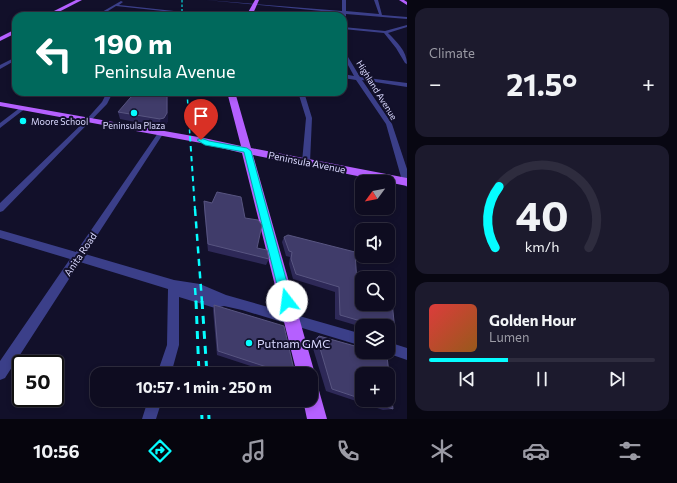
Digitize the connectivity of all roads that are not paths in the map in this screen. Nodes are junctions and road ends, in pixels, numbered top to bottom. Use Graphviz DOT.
graph roads {
  1 [pos="80,0"];
  2 [pos="123,0"];
  3 [pos="208,0"];
  4 [pos="218,0"];
  5 [pos="307,0"];
  6 [pos="344,0"];
  7 [pos="376,0"];
  8 [pos="401,0"];
  9 [pos="256,2"];
  10 [pos="407,4"];
  11 [pos="115,5"];
  12 [pos="306,9"];
  13 [pos="157,10"];
  14 [pos="172,11"];
  15 [pos="55,12"];
  16 [pos="104,12"];
  17 [pos="251,12"];
  18 [pos="344,12"];
  19 [pos="347,12"];
  20 [pos="381,16"];
  21 [pos="407,18"];
  22 [pos="407,26"];
  23 [pos="347,28"];
  24 [pos="385,32"];
  25 [pos="12,34"];
  26 [pos="0,39"];
  27 [pos="347,59"];
  28 [pos="12,60"];
  29 [pos="407,62"];
  30 [pos="0,67"];
  31 [pos="347,77"];
  32 [pos="358,78"];
  33 [pos="407,85"];
  34 [pos="109,96"];
  35 [pos="232,96"];
  36 [pos="302,96"];
  37 [pos="0,104"];
  38 [pos="23,108"];
  39 [pos="88,120"];
  40 [pos="0,126"];
  41 [pos="164,135"];
  42 [pos="247,151"];
  43 [pos="306,162"];
  44 [pos="407,182"];
  45 [pos="0,209"];
  46 [pos="0,234"];
  47 [pos="78,257"];
  48 [pos="174,285"];
  49 [pos="291,319"];
  50 [pos="355,338"];
  51 [pos="395,350"];
  52 [pos="407,354"];
  53 [pos="166,367"];
  54 [pos="304,367"];
  55 [pos="0,373"];
  56 [pos="153,407"];
  57 [pos="315,407"];
  58 [pos="149,419"];
  59 [pos="318,419"];
  1 -- 15 [label="main road"];
  2 -- 11 [label="street"];
  3 -- 4 [label="street"];
  4 -- 9 [label="street"];
  5 -- 12 [label="street"];
  6 -- 18 [label="street"];
  7 -- 20 [label="street"];
  8 -- 10 [label="main road"];
  9 -- 12 [label="street"];
  9 -- 17 [label="main road"];
  11 -- 13 [label="street"];
  11 -- 16 [label="street"];
  12 -- 18 [label="street"];
  13 -- 14 [label="street"];
  19 -- 20 [label="street"];
  20 -- 21 [label="street"];
  22 -- 24 [label="street"];
  23 -- 24 [label="street"];
  24 -- 29 [label="street"];
  25 -- 26 [label="main road"];
  27 -- 32 [label="street, Highland Avenue"];
  28 -- 30 [label="street"];
  31 -- 32 [label="street"];
  32 -- 33 [label="street"];
  32 -- 44 [label="street, Highland Avenue"];
  34 -- 39 [label="street"];
  35 -- 42 [label="main road"];
  36 -- 43 [label="street"];
  37 -- 38 [label="main road, Peninsula Avenue"];
  38 -- 39 [label="main road, Peninsula Avenue"];
  38 -- 40 [label="street"];
  39 -- 41 [label="main road, Peninsula Avenue"];
  39 -- 45 [label="street"];
  41 -- 42 [label="main road, Peninsula Avenue"];
  41 -- 47 [label="street, Anita Road"];
  42 -- 43 [label="main road, Peninsula Avenue"];
  42 -- 49 [label="main road"];
  43 -- 44 [label="main road, Peninsula Avenue"];
  46 -- 47 [label="street"];
  47 -- 48 [label="street"];
  47 -- 55 [label="street, Anita Road"];
  48 -- 49 [label="street"];
  48 -- 53 [label="street"];
  49 -- 50 [label="street"];
  49 -- 54 [label="main road"];
  51 -- 52 [label="street"];
  56 -- 58 [label="street"];
  57 -- 59 [label="main road"];
}
